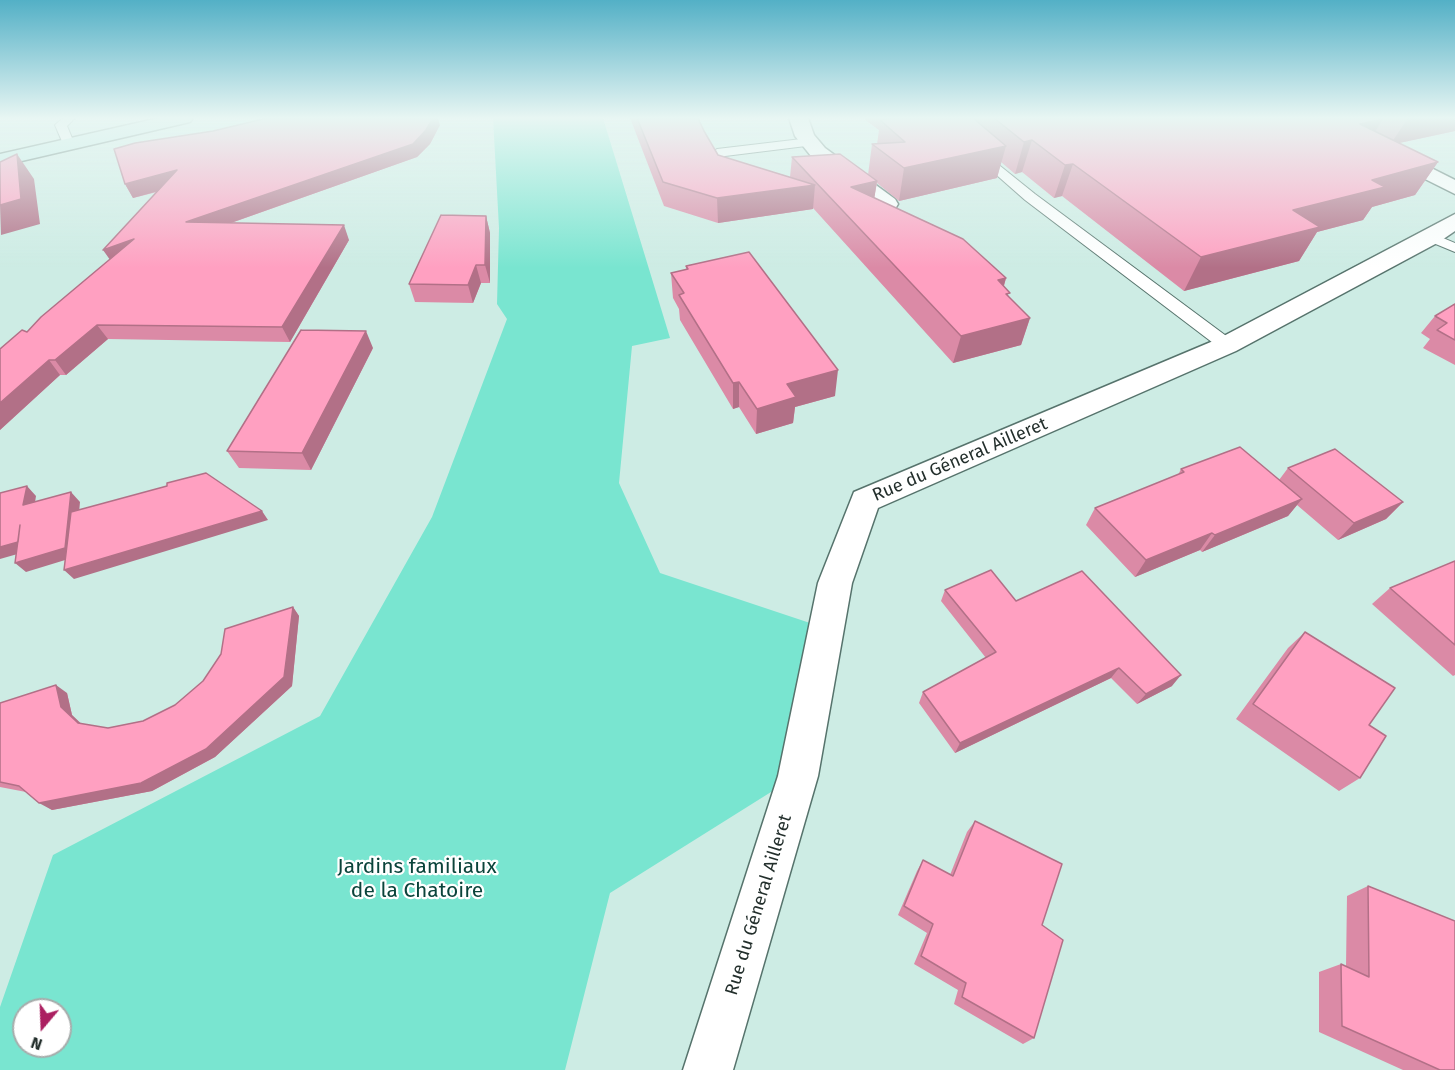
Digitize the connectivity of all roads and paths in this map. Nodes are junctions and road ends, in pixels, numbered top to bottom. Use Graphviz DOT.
graph roads {
  1 [pos="838,168"];
  2 [pos="997,168"];
  3 [pos="1416,168"];
  4 [pos="1455,188"];
  5 [pos="887,204"];
  6 [pos="1447,235"];
  7 [pos="1227,345"];
  8 [pos="708,1070"];
  1 -- 5 [label="street"];
  2 -- 7 [label="lane"];
  3 -- 4 [label="street"];
  6 -- 7 [label="street, Rue du Géneral Ailleret"];
  7 -- 8 [label="street, Rue du Géneral Ailleret"];
}
